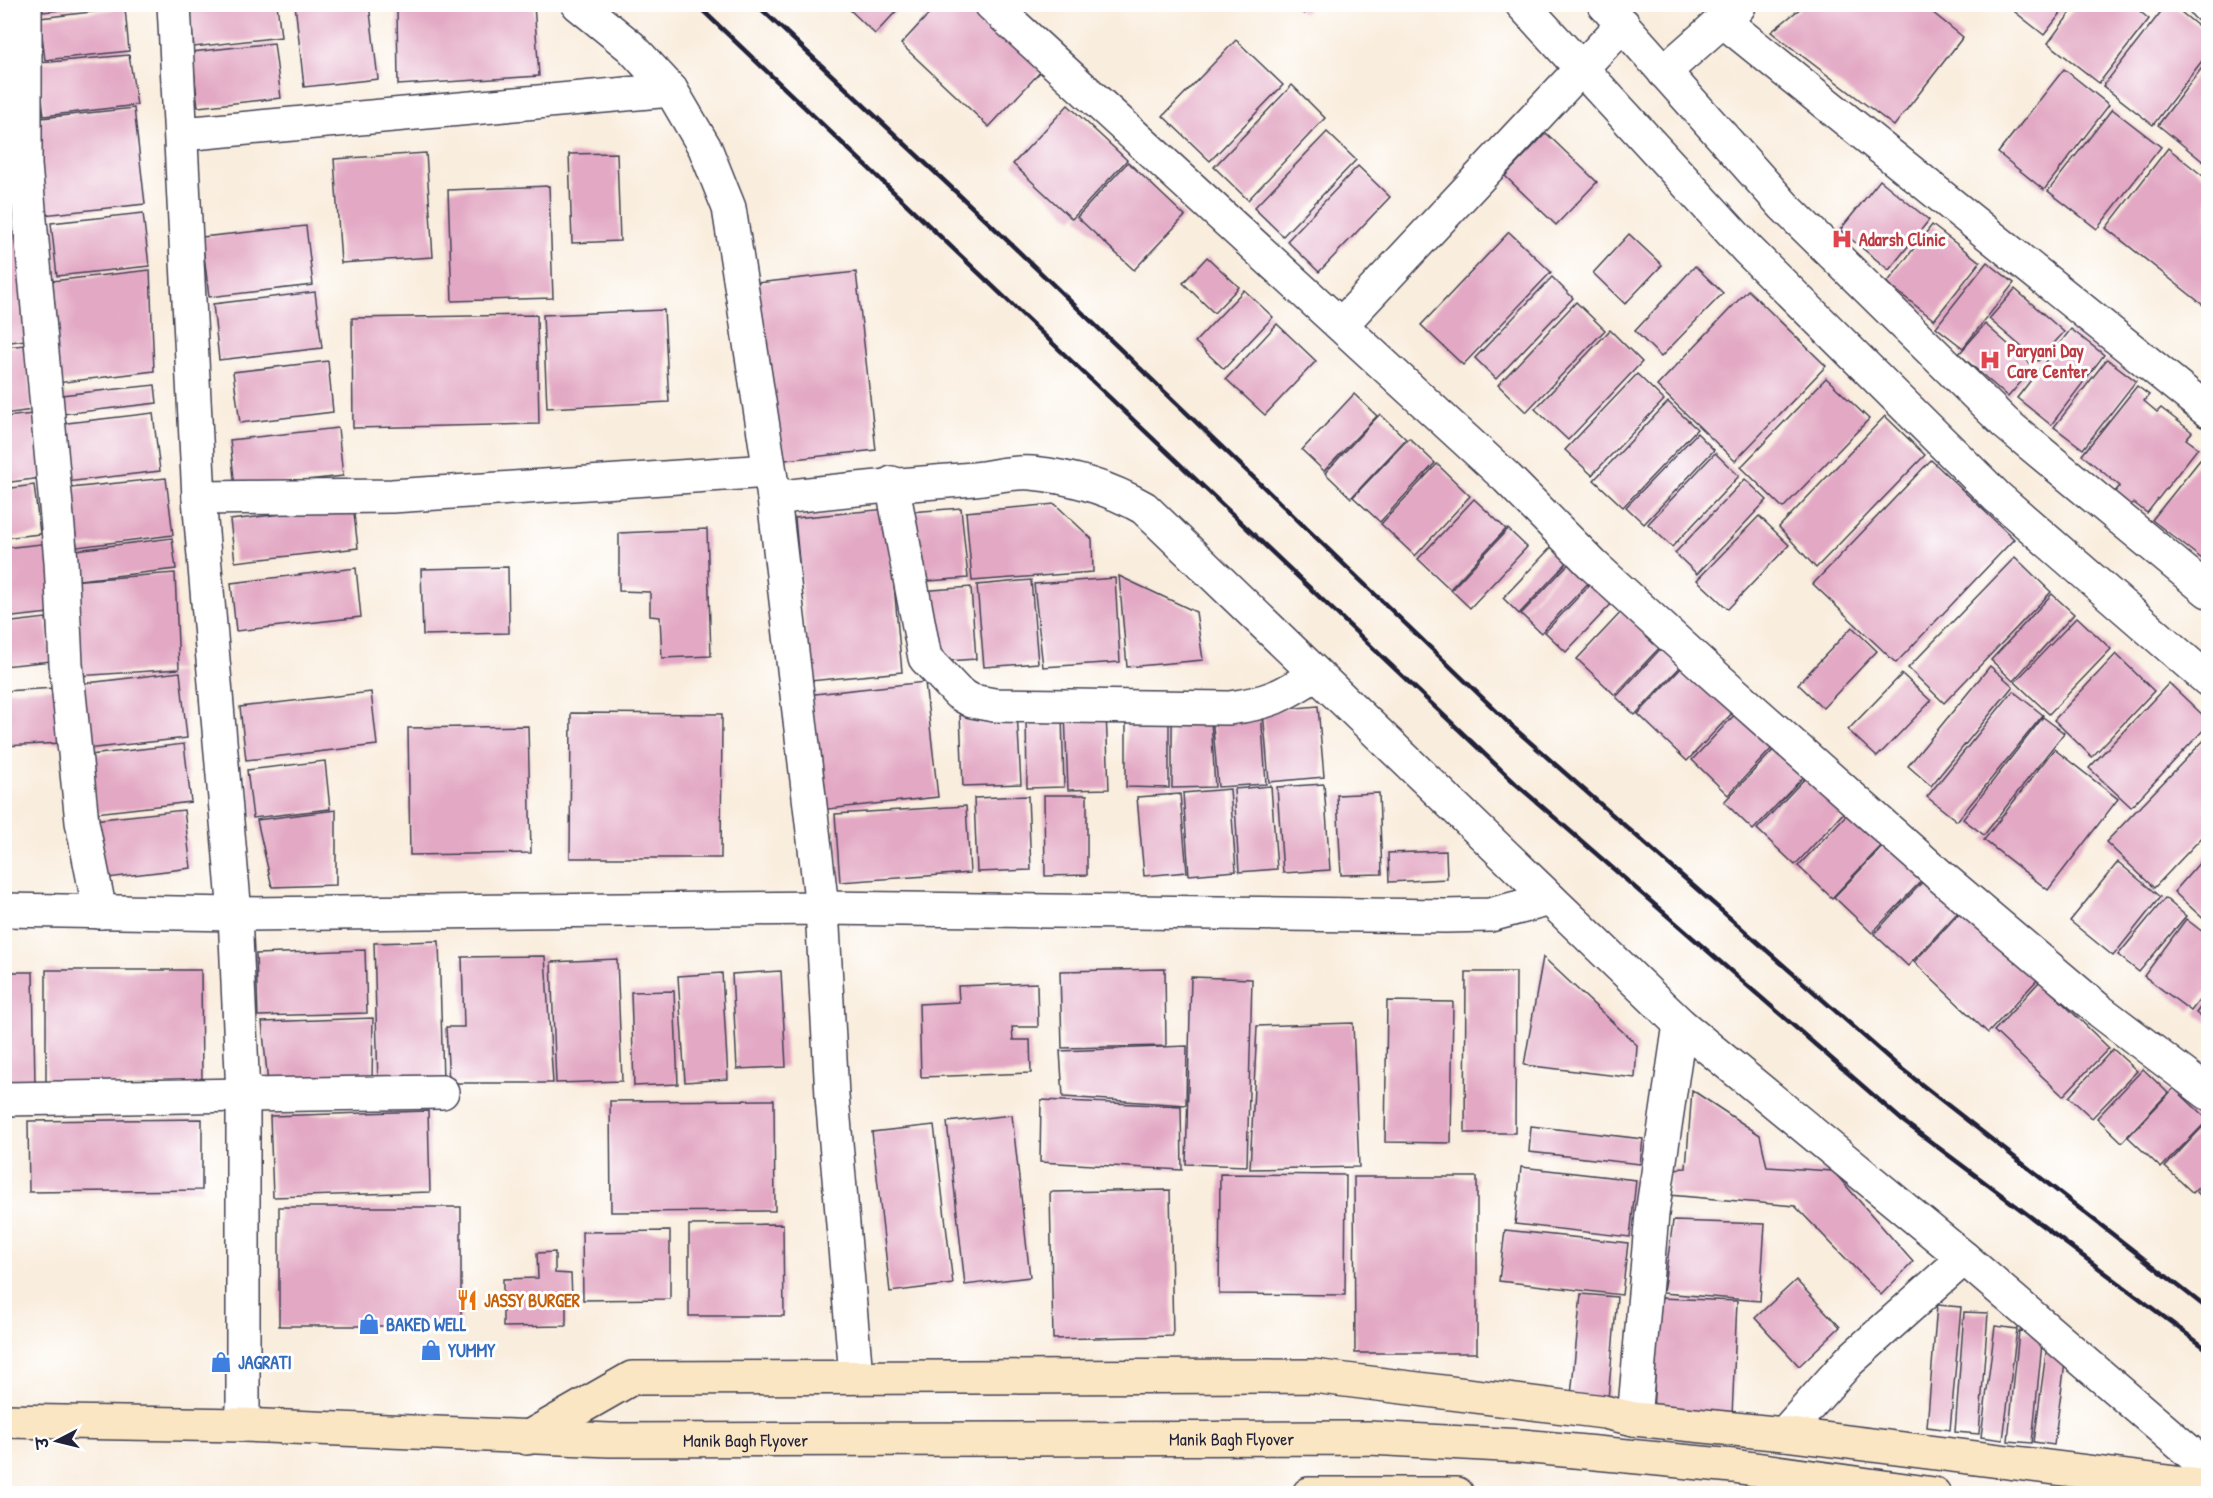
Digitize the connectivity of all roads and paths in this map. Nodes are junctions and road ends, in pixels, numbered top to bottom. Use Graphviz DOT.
graph roads {
  1 [pos="25,4"];
  2 [pos="174,4"];
  3 [pos="578,4"];
  4 [pos="991,4"];
  5 [pos="1522,4"];
  6 [pos="2205,4"];
  7 [pos="2208,7"];
  8 [pos="1731,12"];
  9 [pos="1614,14"];
  10 [pos="1580,69"];
  11 [pos="1664,72"];
  12 [pos="671,90"];
  13 [pos="182,134"];
  14 [pos="1341,325"];
  15 [pos="2208,411"];
  16 [pos="892,483"];
  17 [pos="772,485"];
  18 [pos="199,498"];
  19 [pos="2208,591"];
  20 [pos="1316,674"];
  21 [pos="2208,680"];
  22 [pos="1550,899"];
  23 [pos="822,908"];
  24 [pos="4,910"];
  25 [pos="100,912"];
  26 [pos="235,914"];
  27 [pos="1680,1024"];
  28 [pos="442,1092"];
  29 [pos="2208,1093"];
  30 [pos="243,1095"];
  31 [pos="4,1099"];
  32 [pos="1964,1258"];
  33 [pos="856,1376"];
  34 [pos="1634,1419"];
  35 [pos="4,1421"];
  36 [pos="243,1425"];
  37 [pos="1784,1434"];
  38 [pos="527,1438"];
  39 [pos="2208,1468"];
  40 [pos="2208,1487"];
  41 [pos="1309,1494"];
  42 [pos="1457,1494"];
  43 [pos="1934,1494"];
  1 -- 25 [label="street"];
  2 -- 13 [label="street"];
  3 -- 12 [label="street"];
  4 -- 14 [label="street"];
  5 -- 10 [label="street"];
  6 -- 7 [label="street"];
  8 -- 11 [label="street"];
  8 -- 15 [label="street"];
  9 -- 10 [label="street"];
  9 -- 11 [label="street"];
  10 -- 14 [label="street"];
  10 -- 21 [label="street"];
  11 -- 19 [label="street"];
  12 -- 13 [label="street"];
  12 -- 17 [label="street"];
  13 -- 18 [label="street"];
  14 -- 29 [label="street"];
  16 -- 17 [label="street"];
  16 -- 20 [label="street"];
  16 -- 20 [label="street"];
  17 -- 18 [label="street"];
  17 -- 23 [label="street"];
  18 -- 26 [label="street"];
  20 -- 22 [label="street"];
  22 -- 23 [label="street"];
  22 -- 27 [label="street"];
  23 -- 26 [label="street"];
  23 -- 33 [label="street"];
  24 -- 25 [label="street"];
  25 -- 26 [label="street"];
  26 -- 30 [label="street"];
  27 -- 32 [label="street"];
  27 -- 34 [label="street"];
  28 -- 30 [label="street"];
  30 -- 31 [label="street"];
  30 -- 36 [label="street"];
  32 -- 37 [label="street"];
  32 -- 39 [label="street"];
  33 -- 34 [label="main road"];
  33 -- 38 [label="main road"];
  34 -- 37 [label="main road"];
  35 -- 36 [label="main road, Manik Bagh Flyover"];
  36 -- 38 [label="main road, Manik Bagh Flyover"];
  37 -- 40 [label="main road"];
  38 -- 43 [label="main road, Manik Bagh Flyover"];
  41 -- 42 [label="main road"];
}
